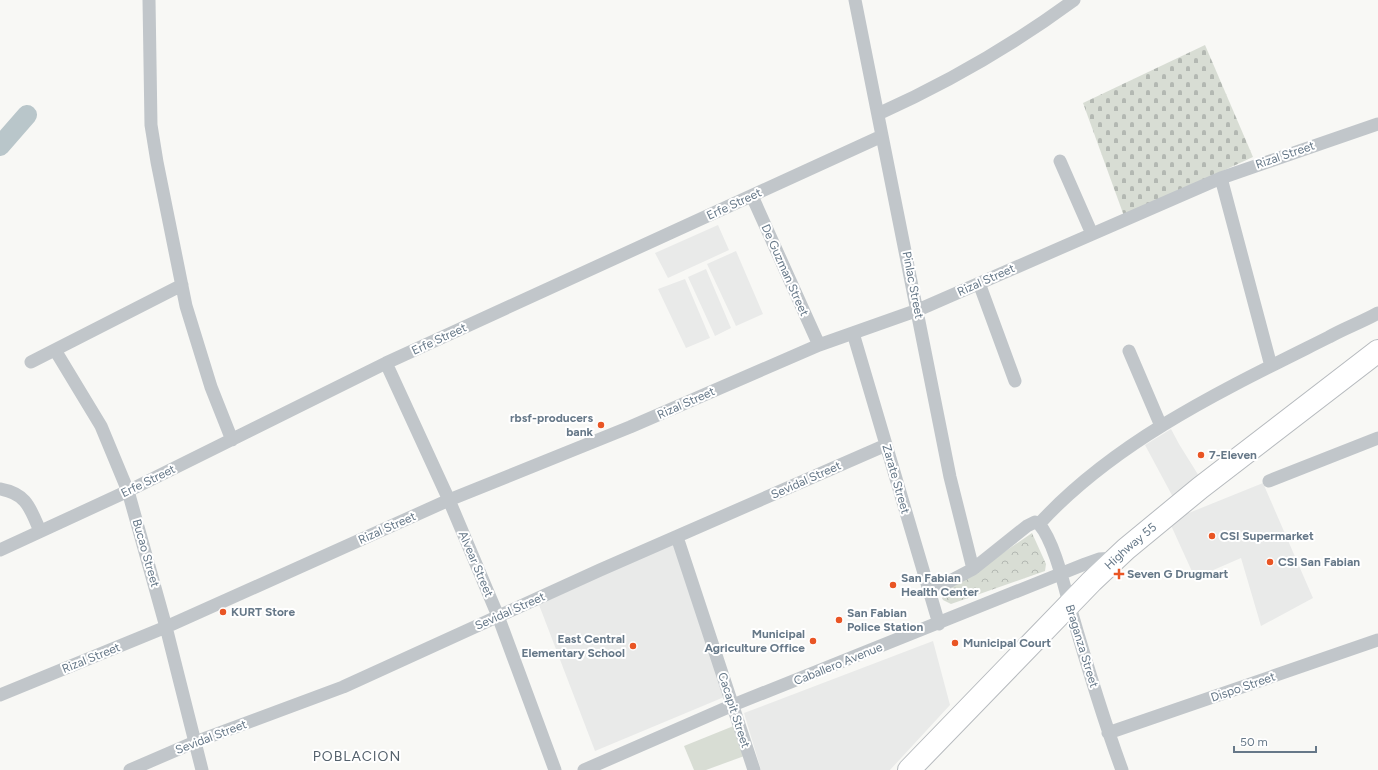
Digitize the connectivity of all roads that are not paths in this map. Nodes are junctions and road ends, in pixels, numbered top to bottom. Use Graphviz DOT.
graph roads {
  1 [pos="149,0"];
  2 [pos="855,0"];
  3 [pos="1074,0"];
  4 [pos="878,114"];
  5 [pos="1378,124"];
  6 [pos="882,136"];
  7 [pos="1060,162"];
  8 [pos="1221,178"];
  9 [pos="752,196"];
  10 [pos="1092,234"];
  11 [pos="978,283"];
  12 [pos="182,285"];
  13 [pos="918,310"];
  14 [pos="1378,313"];
  15 [pos="853,333"];
  16 [pos="819,345"];
  17 [pos="55,350"];
  18 [pos="1378,351"];
  19 [pos="1129,352"];
  20 [pos="31,362"];
  21 [pos="386,363"];
  22 [pos="1272,366"];
  23 [pos="1015,381"];
  24 [pos="1161,426"];
  25 [pos="1378,438"];
  26 [pos="232,440"];
  27 [pos="886,444"];
  28 [pos="1270,481"];
  29 [pos="0,489"];
  30 [pos="128,491"];
  31 [pos="448,500"];
  32 [pos="1039,524"];
  33 [pos="40,531"];
  34 [pos="677,536"];
  35 [pos="0,550"];
  36 [pos="1116,558"];
  37 [pos="973,569"];
  38 [pos="1061,576"];
  39 [pos="929,592"];
  40 [pos="1070,605"];
  41 [pos="498,616"];
  42 [pos="939,624"];
  43 [pos="166,627"];
  44 [pos="1378,640"];
  45 [pos="0,695"];
  46 [pos="733,705"];
  47 [pos="1108,732"];
  48 [pos="195,742"];
  49 [pos="130,770"];
  50 [pos="202,770"];
  51 [pos="556,770"];
  52 [pos="584,770"];
  53 [pos="754,770"];
  54 [pos="909,770"];
  55 [pos="1122,770"];
  1 -- 12 [label="street"];
  2 -- 4 [label="street, Pinlac Street"];
  3 -- 4 [label="street"];
  4 -- 6 [label="street, Pinlac Street"];
  5 -- 8 [label="street, Rizal Street"];
  6 -- 9 [label="street, Erfe Street"];
  6 -- 13 [label="street, Pinlac Street"];
  7 -- 10 [label="street"];
  8 -- 10 [label="street, Rizal Street"];
  8 -- 22 [label="street"];
  9 -- 16 [label="street, De Guzman Street"];
  9 -- 21 [label="street, Erfe Street"];
  10 -- 11 [label="street, Rizal Street"];
  11 -- 13 [label="street, Rizal Street"];
  11 -- 23 [label="street"];
  12 -- 17 [label="street"];
  12 -- 26 [label="street"];
  13 -- 15 [label="street, Rizal Street"];
  13 -- 37 [label="street, Pinlac Street"];
  14 -- 22 [label="street"];
  15 -- 16 [label="street, Rizal Street"];
  15 -- 27 [label="street, Zarate Street"];
  16 -- 31 [label="street, Rizal Street"];
  17 -- 20 [label="street"];
  17 -- 30 [label="street, Bucao Street"];
  18 -- 36 [label="highway, Highway 55"];
  19 -- 24 [label="street"];
  21 -- 26 [label="street, Erfe Street"];
  21 -- 31 [label="street, Alvear Street"];
  22 -- 24 [label="street"];
  24 -- 32 [label="street"];
  25 -- 28 [label="street"];
  26 -- 30 [label="street, Erfe Street"];
  27 -- 34 [label="street, Sevidal Street"];
  27 -- 39 [label="street, Zarate Street"];
  29 -- 33 [label="street"];
  30 -- 33 [label="street, Erfe Street"];
  30 -- 43 [label="street, Bucao Street"];
  31 -- 41 [label="street, Alvear Street"];
  31 -- 43 [label="street, Rizal Street"];
  32 -- 37 [label="street"];
  32 -- 38 [label="street, Braganza Street"];
  33 -- 35 [label="street, Erfe Street"];
  34 -- 41 [label="street, Sevidal Street"];
  34 -- 46 [label="street, Cacapit Street"];
  36 -- 38 [label="street, Caballero Avenue"];
  36 -- 40 [label="highway, Highway 55"];
  37 -- 39 [label="street"];
  38 -- 40 [label="street, Braganza Street"];
  38 -- 42 [label="street, Caballero Avenue"];
  39 -- 42 [label="street, Zarate Street"];
  40 -- 47 [label="street, Braganza Street"];
  40 -- 54 [label="highway, Highway 55"];
  41 -- 48 [label="street, Sevidal Street"];
  41 -- 51 [label="street, Alvear Street"];
  42 -- 46 [label="street, Caballero Avenue"];
  43 -- 45 [label="street, Rizal Street"];
  43 -- 48 [label="street, Bucao Street"];
  44 -- 47 [label="street, Dispo Street"];
  46 -- 52 [label="street, Caballero Avenue"];
  46 -- 53 [label="street, Cacapit Street"];
  47 -- 55 [label="street, Braganza Street"];
  48 -- 49 [label="street, Sevidal Street"];
  48 -- 50 [label="street, Bucao Street"];
}
